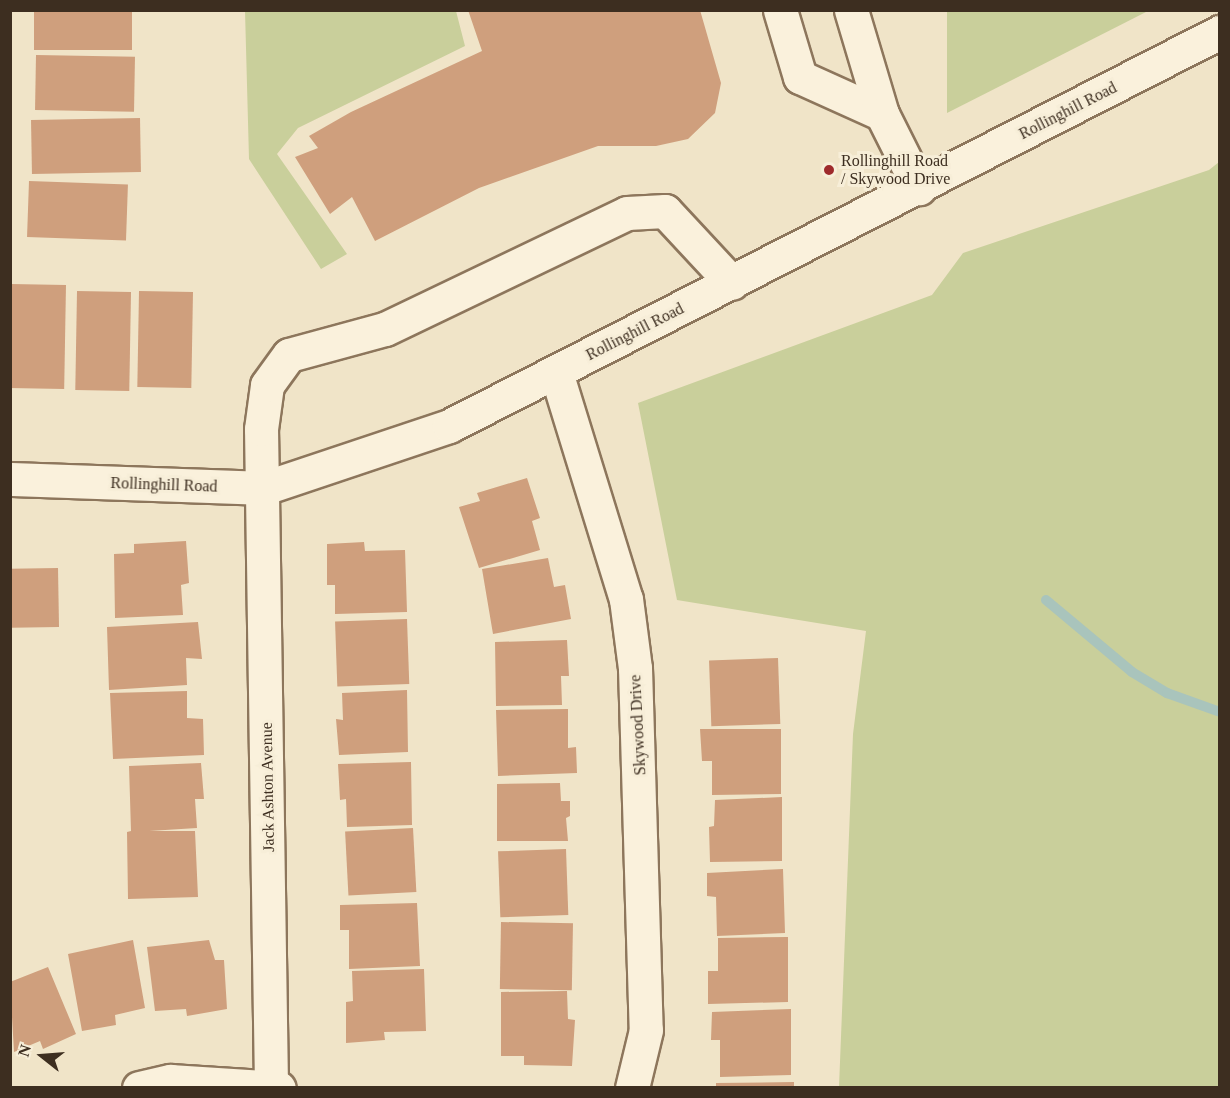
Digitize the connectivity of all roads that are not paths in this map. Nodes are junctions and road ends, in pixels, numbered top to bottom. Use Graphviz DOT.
graph roads {
  1 [pos="780,10"];
  2 [pos="851,10"];
  3 [pos="1220,32"];
  4 [pos="882,114"];
  5 [pos="920,188"];
  6 [pos="732,284"];
  7 [pos="556,372"];
  8 [pos="10,479"];
  9 [pos="264,488"];
  10 [pos="275,1087"];
  11 [pos="139,1088"];
  12 [pos="632,1088"];
  1 -- 4 [label="street"];
  2 -- 4 [label="street"];
  3 -- 5 [label="street, Rollinghill Road"];
  4 -- 5 [label="street"];
  5 -- 6 [label="street, Rollinghill Road"];
  6 -- 7 [label="street, Rollinghill Road"];
  6 -- 9 [label="street, Jack Ashton Avenue"];
  7 -- 9 [label="street, Rollinghill Road"];
  7 -- 12 [label="street, Skywood Drive"];
  8 -- 9 [label="street, Rollinghill Road"];
  9 -- 10 [label="street, Jack Ashton Avenue"];
  10 -- 11 [label="street"];
}
